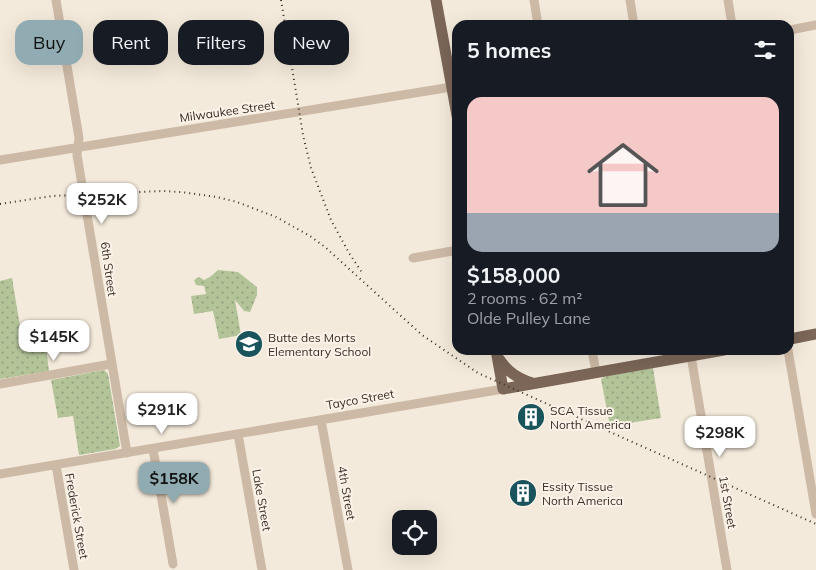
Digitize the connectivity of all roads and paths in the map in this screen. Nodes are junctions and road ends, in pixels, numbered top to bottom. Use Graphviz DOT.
graph roads {
  1 [pos="56,0"];
  2 [pos="436,0"];
  3 [pos="534,0"];
  4 [pos="630,0"];
  5 [pos="728,0"];
  6 [pos="537,20"];
  7 [pos="633,20"];
  8 [pos="731,20"];
  9 [pos="816,25"];
  10 [pos="794,29"];
  11 [pos="452,76"];
  12 [pos="452,86"];
  13 [pos="78,147"];
  14 [pos="0,160"];
  15 [pos="452,251"];
  16 [pos="413,258"];
  17 [pos="816,334"];
  18 [pos="794,338"];
  19 [pos="497,355"];
  20 [pos="498,355"];
  21 [pos="593,355"];
  22 [pos="680,355"];
  23 [pos="690,355"];
  24 [pos="789,355"];
  25 [pos="112,364"];
  26 [pos="596,372"];
  27 [pos="534,383"];
  28 [pos="0,384"];
  29 [pos="503,389"];
  30 [pos="321,420"];
  31 [pos="238,434"];
  32 [pos="153,449"];
  33 [pos="127,453"];
  34 [pos="56,465"];
  35 [pos="0,474"];
  36 [pos="816,514"];
  37 [pos="173,564"];
  38 [pos="74,570"];
  39 [pos="262,570"];
  40 [pos="348,570"];
  41 [pos="727,570"];
  1 -- 13 [label="street, 6th Street"];
  2 -- 11 [label="main road"];
  3 -- 6 [label="street"];
  4 -- 7 [label="street"];
  5 -- 8 [label="street"];
  9 -- 10 [label="street"];
  12 -- 13 [label="street, Milwaukee Street"];
  13 -- 14 [label="street, Milwaukee Street"];
  13 -- 25 [label="street, 6th Street"];
  15 -- 16 [label="street"];
  17 -- 18 [label="main road"];
  19 -- 29 [label="main road"];
  20 -- 27 [label="main road"];
  21 -- 26 [label="street"];
  22 -- 26 [label="main road, Tayco Street"];
  23 -- 41 [label="street, 1st Street"];
  24 -- 36 [label="street"];
  25 -- 28 [label="street"];
  25 -- 33 [label="street, 6th Street"];
  26 -- 27 [label="main road, Tayco Street"];
  27 -- 29 [label="main road, Tayco Street"];
  29 -- 30 [label="street, Tayco Street"];
  30 -- 31 [label="street, Tayco Street"];
  30 -- 40 [label="street, 4th Street"];
  31 -- 32 [label="street, Tayco Street"];
  31 -- 39 [label="street, Lake Street"];
  32 -- 33 [label="street, Tayco Street"];
  32 -- 37 [label="street"];
  33 -- 34 [label="street, Tayco Street"];
  34 -- 35 [label="street, Tayco Street"];
  34 -- 38 [label="street, Frederick Street"];
}
